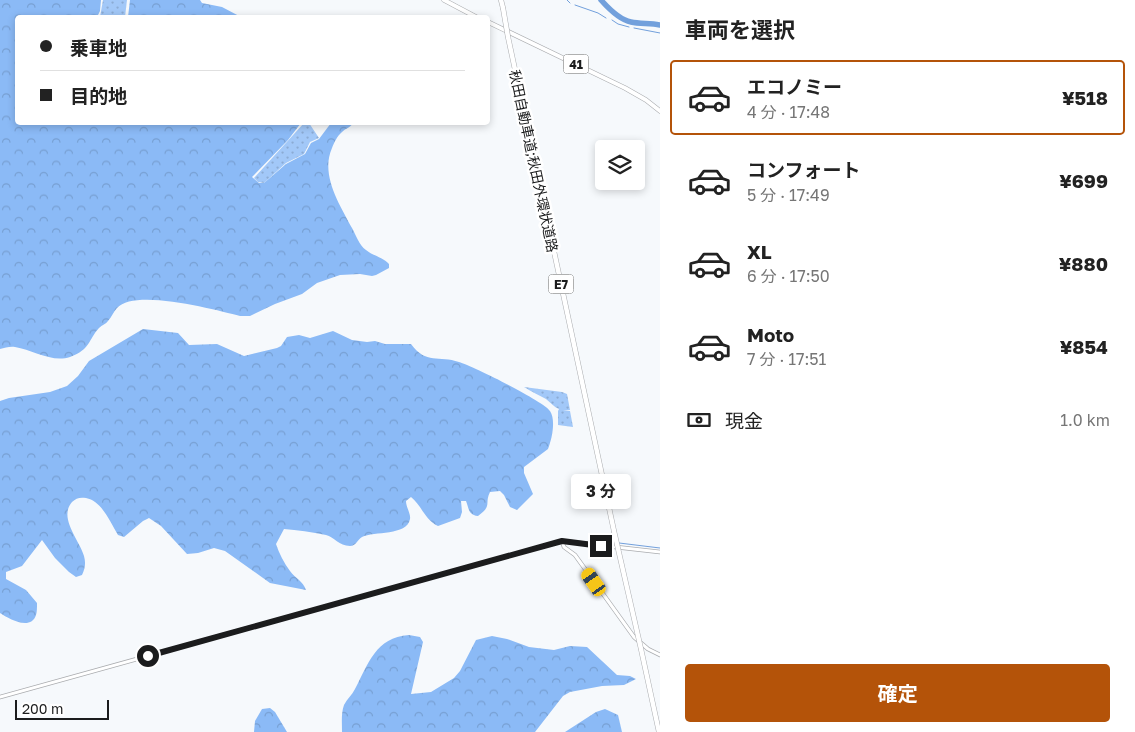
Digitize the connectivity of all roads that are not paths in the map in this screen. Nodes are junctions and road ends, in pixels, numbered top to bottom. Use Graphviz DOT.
graph roads {
  1 [pos="444,0"];
  2 [pos="501,0"];
  3 [pos="472,15"];
  4 [pos="490,23"];
  5 [pos="660,111"];
  6 [pos="562,541"];
  7 [pos="660,552"];
  8 [pos="660,655"];
  9 [pos="0,697"];
  10 [pos="659,732"];
  1 -- 3 [label="main road"];
  2 -- 10 [label="highway, 秋田自動車道;秋田外環状道路 / E7, bridge"];
  4 -- 5 [label="main road, 41"];
  6 -- 7 [label="street"];
  6 -- 8 [label="street"];
  6 -- 9 [label="street"];
}
